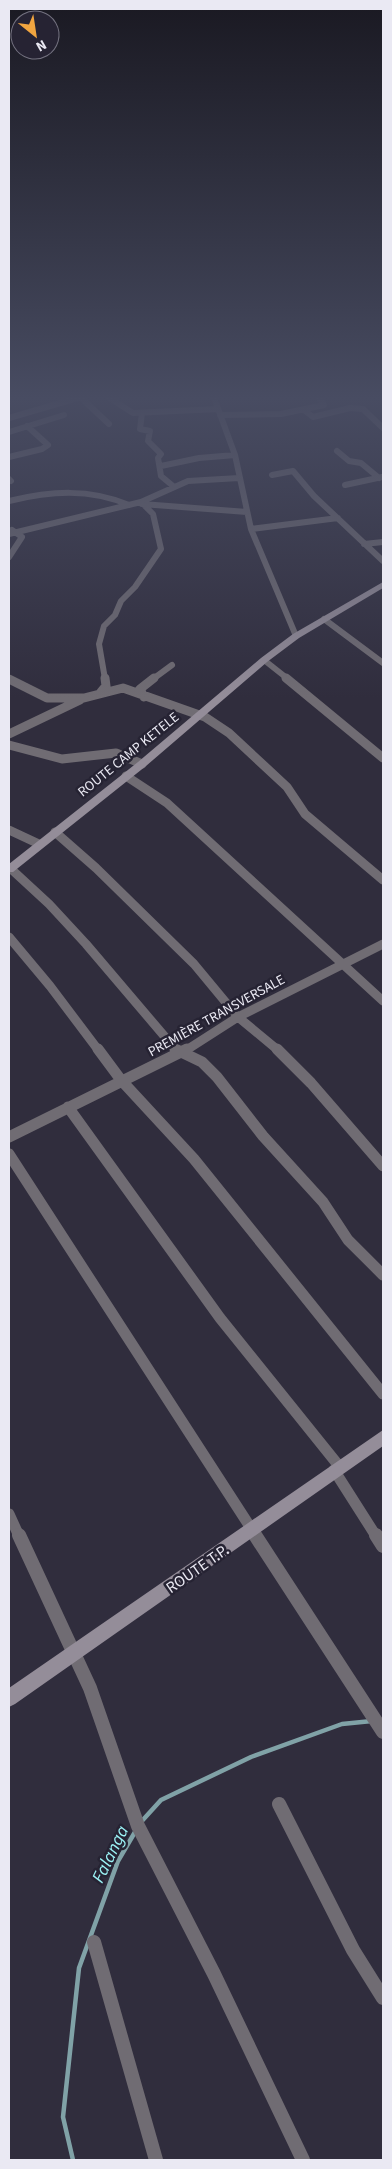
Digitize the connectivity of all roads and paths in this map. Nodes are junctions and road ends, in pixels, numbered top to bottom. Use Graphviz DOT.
graph roads {
  1 [pos="31,496"];
  2 [pos="107,496"];
  3 [pos="154,496"];
  4 [pos="243,496"];
  5 [pos="313,496"];
  6 [pos="9,501"];
  7 [pos="142,503"];
  8 [pos="129,505"];
  9 [pos="247,512"];
  10 [pos="338,518"];
  11 [pos="9,528"];
  12 [pos="251,529"];
  13 [pos="17,532"];
  14 [pos="9,534"];
  15 [pos="383,542"];
  16 [pos="364,544"];
  17 [pos="9,557"];
  18 [pos="383,561"];
  19 [pos="383,585"];
  20 [pos="324,619"];
  21 [pos="296,636"];
  22 [pos="264,660"];
  23 [pos="383,663"];
  24 [pos="172,665"];
  25 [pos="9,679"];
  26 [pos="101,692"];
  27 [pos="144,696"];
  28 [pos="84,698"];
  29 [pos="199,715"];
  30 [pos="9,734"];
  31 [pos="9,745"];
  32 [pos="383,758"];
  33 [pos="142,764"];
  34 [pos="126,776"];
  35 [pos="9,830"];
  36 [pos="55,832"];
  37 [pos="39,844"];
  38 [pos="9,868"];
  39 [pos="383,880"];
  40 [pos="9,938"];
  41 [pos="383,944"];
  42 [pos="344,964"];
  43 [pos="383,1001"];
  44 [pos="238,1017"];
  45 [pos="181,1053"];
  46 [pos="121,1080"];
  47 [pos="68,1107"];
  48 [pos="9,1137"];
  49 [pos="9,1154"];
  50 [pos="383,1166"];
  51 [pos="383,1275"];
  52 [pos="383,1394"];
  53 [pos="383,1437"];
  54 [pos="336,1468"];
  55 [pos="9,1514"];
  56 [pos="252,1529"];
  57 [pos="383,1546"];
  58 [pos="74,1654"];
  59 [pos="9,1698"];
  60 [pos="383,1732"];
  61 [pos="279,1804"];
  62 [pos="94,1942"];
  63 [pos="383,1998"];
  64 [pos="156,2160"];
  65 [pos="303,2160"];
  1 -- 6 [label="street"];
  2 -- 8 [label="street"];
  3 -- 7 [label="street"];
  4 -- 9 [label="street"];
  5 -- 10 [label="street"];
  7 -- 8 [label="street"];
  7 -- 9 [label="street"];
  7 -- 26 [label="street"];
  8 -- 13 [label="street"];
  9 -- 12 [label="street"];
  10 -- 12 [label="street"];
  10 -- 16 [label="street"];
  11 -- 13 [label="street"];
  12 -- 21 [label="street"];
  13 -- 14 [label="street"];
  13 -- 17 [label="street"];
  15 -- 16 [label="street"];
  16 -- 18 [label="street"];
  19 -- 20 [label="street, ROUTE CAMP KETELE"];
  20 -- 21 [label="street, ROUTE CAMP KETELE"];
  20 -- 23 [label="street"];
  21 -- 22 [label="street, ROUTE CAMP KETELE"];
  22 -- 29 [label="street, ROUTE CAMP KETELE"];
  22 -- 32 [label="street"];
  24 -- 27 [label="street"];
  25 -- 28 [label="street"];
  26 -- 27 [label="street"];
  26 -- 28 [label="street"];
  27 -- 29 [label="street"];
  28 -- 30 [label="street"];
  29 -- 33 [label="street, ROUTE CAMP KETELE"];
  29 -- 39 [label="street"];
  31 -- 33 [label="street"];
  33 -- 34 [label="street, ROUTE CAMP KETELE"];
  34 -- 36 [label="street, ROUTE CAMP KETELE"];
  34 -- 42 [label="street"];
  35 -- 37 [label="street"];
  36 -- 37 [label="street, ROUTE CAMP KETELE"];
  36 -- 44 [label="street"];
  37 -- 38 [label="street, ROUTE CAMP KETELE"];
  38 -- 45 [label="street"];
  40 -- 46 [label="street"];
  41 -- 42 [label="street, PREMIÈRE TRANSVERSALE"];
  42 -- 43 [label="street"];
  42 -- 44 [label="street, PREMIÈRE TRANSVERSALE"];
  44 -- 45 [label="street, PREMIÈRE TRANSVERSALE"];
  44 -- 50 [label="street"];
  45 -- 46 [label="street, PREMIÈRE TRANSVERSALE"];
  45 -- 51 [label="street"];
  46 -- 47 [label="street, PREMIÈRE TRANSVERSALE"];
  46 -- 52 [label="street"];
  47 -- 48 [label="street, PREMIÈRE TRANSVERSALE"];
  47 -- 54 [label="street"];
  49 -- 56 [label="street"];
  53 -- 54 [label="street, ROUTE T.P."];
  54 -- 56 [label="street, ROUTE T.P."];
  54 -- 57 [label="street"];
  55 -- 58 [label="street"];
  56 -- 58 [label="street, ROUTE T.P."];
  56 -- 60 [label="street"];
  58 -- 59 [label="street, ROUTE T.P."];
  58 -- 65 [label="street"];
  61 -- 63 [label="street"];
  62 -- 64 [label="street"];
}
